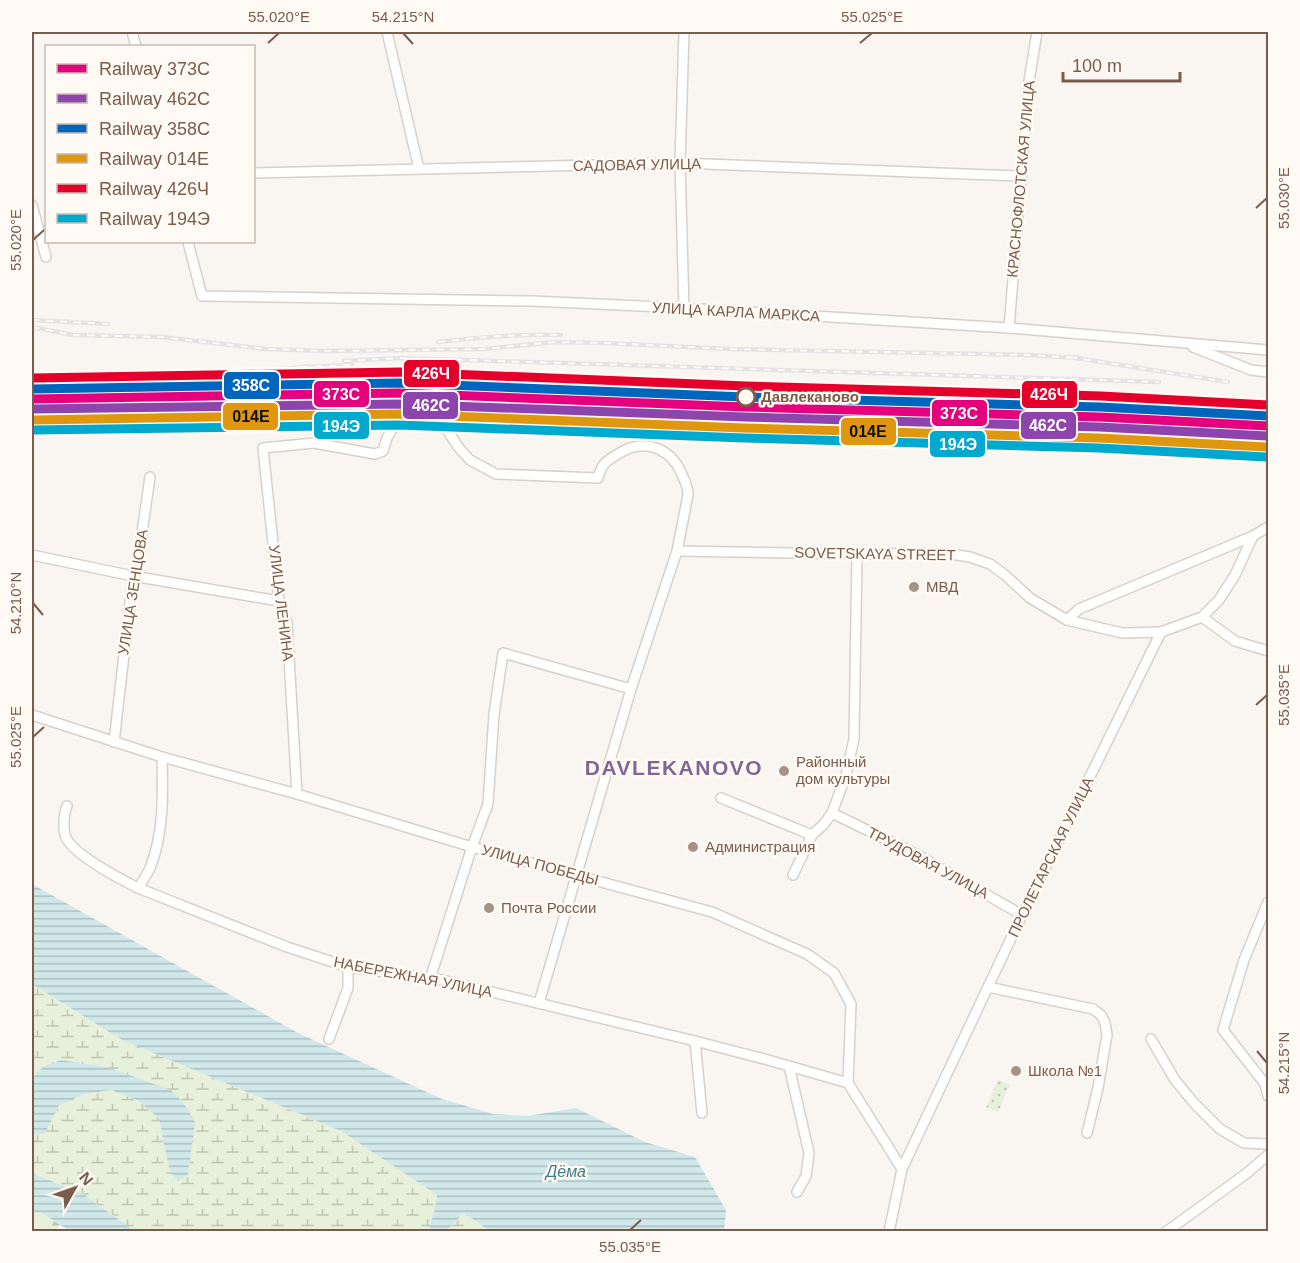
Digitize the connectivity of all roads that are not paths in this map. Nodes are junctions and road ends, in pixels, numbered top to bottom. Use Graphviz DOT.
graph roads {
  1 [pos="387,32"];
  2 [pos="684,32"];
  3 [pos="1037,32"];
  4 [pos="680,164"];
  5 [pos="419,169"];
  6 [pos="255,173"];
  7 [pos="1020,176"];
  8 [pos="32,205"];
  9 [pos="188,243"];
  10 [pos="46,256"];
  11 [pos="684,308"];
  12 [pos="1009,328"];
  13 [pos="1182,343"];
  14 [pos="1269,350"];
  15 [pos="1269,372"];
  16 [pos="150,477"];
  17 [pos="1269,527"];
  18 [pos="1252,536"];
  19 [pos="677,551"];
  20 [pos="857,554"];
  21 [pos="32,555"];
  22 [pos="133,576"];
  23 [pos="279,601"];
  24 [pos="1202,617"];
  25 [pos="1067,620"];
  26 [pos="1161,632"];
  27 [pos="1269,651"];
  28 [pos="631,689"];
  29 [pos="32,715"];
  30 [pos="114,742"];
  31 [pos="162,757"];
  32 [pos="297,794"];
  33 [pos="721,798"];
  34 [pos="67,806"];
  35 [pos="832,813"];
  36 [pos="812,835"];
  37 [pos="472,847"];
  38 [pos="578,875"];
  39 [pos="794,875"];
  40 [pos="138,888"];
  41 [pos="1269,902"];
  42 [pos="1022,915"];
  43 [pos="348,967"];
  44 [pos="430,979"];
  45 [pos="988,987"];
  46 [pos="539,1003"];
  47 [pos="329,1039"];
  48 [pos="1151,1039"];
  49 [pos="695,1041"];
  50 [pos="789,1066"];
  51 [pos="848,1083"];
  52 [pos="1269,1096"];
  53 [pos="702,1113"];
  54 [pos="1087,1133"];
  55 [pos="1269,1144"];
  56 [pos="1269,1155"];
  57 [pos="902,1169"];
  58 [pos="797,1192"];
  59 [pos="889,1232"];
  60 [pos="1167,1232"];
  1 -- 5 [label="street"];
  2 -- 4 [label="street"];
  3 -- 7 [label="street, КРАСНОФЛОТСКАЯ УЛИЦА"];
  4 -- 5 [label="street, САДОВАЯ УЛИЦА"];
  4 -- 7 [label="street, САДОВАЯ УЛИЦА"];
  4 -- 11 [label="street"];
  5 -- 6 [label="street, САДОВАЯ УЛИЦА"];
  7 -- 12 [label="street, КРАСНОФЛОТСКАЯ УЛИЦА"];
  8 -- 10 [label="street"];
  9 -- 11 [label="street, УЛИЦА КАРЛА МАРКСА"];
  11 -- 12 [label="street, УЛИЦА КАРЛА МАРКСА"];
  12 -- 13 [label="street, УЛИЦА КАРЛА МАРКСА"];
  13 -- 14 [label="street, УЛИЦА КАРЛА МАРКСА"];
  13 -- 15 [label="street"];
  16 -- 22 [label="street, УЛИЦА ЗЕНЦОВА"];
  17 -- 18 [label="street"];
  18 -- 24 [label="street"];
  18 -- 25 [label="street"];
  19 -- 20 [label="street, SOVETSKAYA STREET"];
  19 -- 23 [label="street, УЛИЦА ЛЕНИНА"];
  19 -- 28 [label="street"];
  20 -- 25 [label="street, SOVETSKAYA STREET"];
  20 -- 35 [label="street"];
  21 -- 22 [label="street"];
  22 -- 23 [label="street"];
  22 -- 30 [label="street, УЛИЦА ЗЕНЦОВА"];
  23 -- 32 [label="street, УЛИЦА ЛЕНИНА"];
  24 -- 26 [label="street"];
  24 -- 27 [label="street"];
  25 -- 26 [label="street, SOVETSKAYA STREET"];
  26 -- 42 [label="street, ПРОЛЕТАРСКАЯ УЛИЦА"];
  28 -- 37 [label="street"];
  28 -- 38 [label="street"];
  29 -- 30 [label="street, УЛИЦА ПОБЕДЫ"];
  30 -- 31 [label="street, УЛИЦА ПОБЕДЫ"];
  31 -- 32 [label="street, УЛИЦА ПОБЕДЫ"];
  31 -- 40 [label="street"];
  32 -- 37 [label="street, УЛИЦА ПОБЕДЫ"];
  33 -- 36 [label="street"];
  34 -- 40 [label="street, НАБЕРЕЖНАЯ УЛИЦА"];
  35 -- 36 [label="street"];
  35 -- 42 [label="street, ТРУДОВАЯ УЛИЦА"];
  36 -- 39 [label="street"];
  37 -- 38 [label="street, УЛИЦА ПОБЕДЫ"];
  37 -- 44 [label="street"];
  38 -- 46 [label="street"];
  38 -- 51 [label="street, УЛИЦА ПОБЕДЫ"];
  40 -- 43 [label="street, НАБЕРЕЖНАЯ УЛИЦА"];
  41 -- 52 [label="street"];
  42 -- 45 [label="street, ПРОЛЕТАРСКАЯ УЛИЦА"];
  43 -- 44 [label="street, НАБЕРЕЖНАЯ УЛИЦА"];
  43 -- 47 [label="street"];
  44 -- 46 [label="street, НАБЕРЕЖНАЯ УЛИЦА"];
  45 -- 54 [label="street"];
  45 -- 57 [label="street, ПРОЛЕТАРСКАЯ УЛИЦА"];
  46 -- 49 [label="street, НАБЕРЕЖНАЯ УЛИЦА"];
  48 -- 55 [label="street"];
  49 -- 50 [label="street, НАБЕРЕЖНАЯ УЛИЦА"];
  49 -- 53 [label="street"];
  50 -- 51 [label="street, НАБЕРЕЖНАЯ УЛИЦА"];
  50 -- 58 [label="street"];
  51 -- 57 [label="street"];
  56 -- 60 [label="street"];
  57 -- 59 [label="street, ПРОЛЕТАРСКАЯ УЛИЦА"];
}
